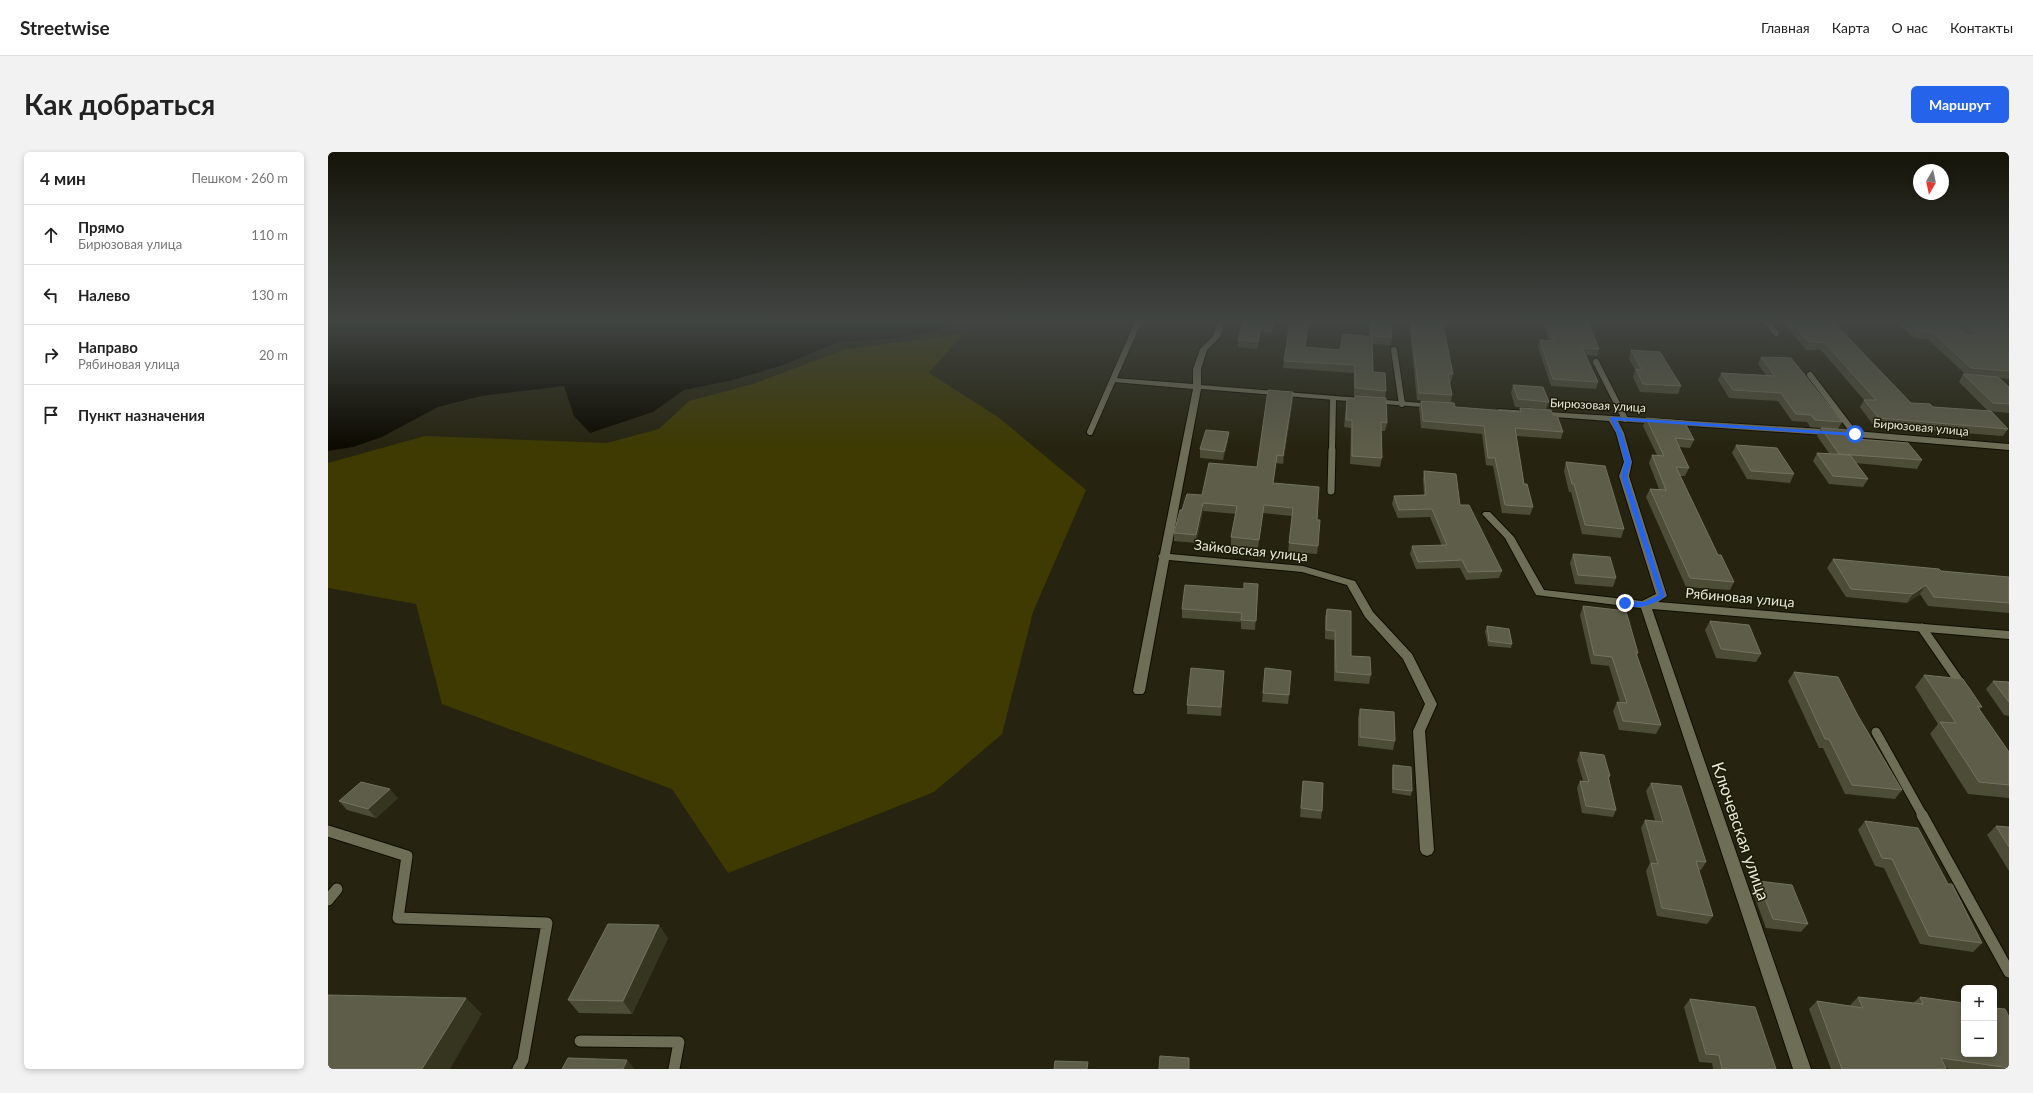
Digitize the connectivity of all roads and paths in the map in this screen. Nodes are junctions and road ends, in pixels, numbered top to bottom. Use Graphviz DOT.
graph roads {
  1 [pos="1596,362"];
  2 [pos="1121,363"];
  3 [pos="1199,363"];
  4 [pos="1396,363"];
  5 [pos="1810,375"];
  6 [pos="1114,380"];
  7 [pos="1196,387"];
  8 [pos="1333,399"];
  9 [pos="1402,404"];
  10 [pos="1441,407"];
  11 [pos="1496,411"];
  12 [pos="1612,418"];
  13 [pos="1625,419"];
  14 [pos="1090,432"];
  15 [pos="1855,434"];
  16 [pos="2009,447"];
  17 [pos="1331,491"];
  18 [pos="1487,514"];
  19 [pos="1163,556"];
  20 [pos="1645,604"];
  21 [pos="1922,628"];
  22 [pos="2009,635"];
  23 [pos="1139,692"];
  24 [pos="1970,697"];
  25 [pos="1876,732"];
  26 [pos="328,831"];
  27 [pos="1427,850"];
  28 [pos="337,889"];
  29 [pos="328,900"];
  30 [pos="2009,972"];
  31 [pos="580,1041"];
  32 [pos="518,1069"];
  33 [pos="674,1069"];
  34 [pos="1802,1069"];
  1 -- 13 [label="lane"];
  2 -- 6 [label="lane"];
  3 -- 7 [label="street"];
  4 -- 9 [label="lane"];
  5 -- 15 [label="lane"];
  6 -- 7 [label="street"];
  6 -- 14 [label="lane"];
  7 -- 8 [label="street"];
  7 -- 19 [label="street"];
  8 -- 9 [label="street"];
  8 -- 17 [label="lane"];
  9 -- 10 [label="street"];
  11 -- 12 [label="street, Бирюзовая улица"];
  12 -- 13 [label="street, Бирюзовая улица"];
  12 -- 20 [label="street"];
  13 -- 15 [label="street, Бирюзовая улица"];
  15 -- 16 [label="street, Бирюзовая улица"];
  18 -- 20 [label="street, Рябиновая улица"];
  19 -- 23 [label="street"];
  19 -- 27 [label="street, Зайковская улица"];
  20 -- 21 [label="street, Рябиновая улица"];
  20 -- 34 [label="street, Ключевская улица"];
  21 -- 22 [label="street, Рябиновая улица"];
  21 -- 24 [label="lane"];
  25 -- 30 [label="lane"];
  26 -- 32 [label="lane"];
  28 -- 29 [label="lane"];
  31 -- 33 [label="lane"];
}
